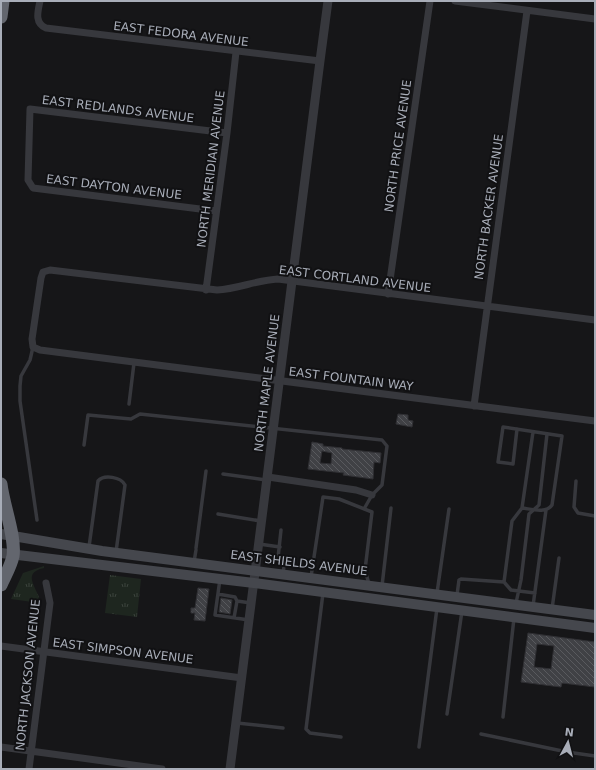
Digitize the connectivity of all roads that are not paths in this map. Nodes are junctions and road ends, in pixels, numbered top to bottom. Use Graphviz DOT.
graph roads {
  1 [pos="3,1"];
  2 [pos="40,1"];
  3 [pos="328,1"];
  4 [pos="430,1"];
  5 [pos="455,1"];
  6 [pos="527,11"];
  7 [pos="1,16"];
  8 [pos="595,19"];
  9 [pos="236,52"];
  10 [pos="320,61"];
  11 [pos="227,134"];
  12 [pos="33,188"];
  13 [pos="216,210"];
  14 [pos="292,281"];
  15 [pos="206,290"];
  16 [pos="388,294"];
  17 [pos="487,306"];
  18 [pos="595,320"];
  19 [pos="33,347"];
  20 [pos="134,363"];
  21 [pos="280,381"];
  22 [pos="129,404"];
  23 [pos="474,406"];
  24 [pos="595,421"];
  25 [pos="274,428"];
  26 [pos="517,429"];
  27 [pos="533,432"];
  28 [pos="547,434"];
  29 [pos="84,444"];
  30 [pos="206,471"];
  31 [pos="222,474"];
  32 [pos="268,479"];
  33 [pos="576,481"];
  34 [pos="1,484"];
  35 [pos="372,495"];
  36 [pos="391,508"];
  37 [pos="522,508"];
  38 [pos="364,509"];
  39 [pos="449,509"];
  40 [pos="534,509"];
  41 [pos="546,510"];
  42 [pos="218,514"];
  43 [pos="595,516"];
  44 [pos="37,520"];
  45 [pos="262,521"];
  46 [pos="281,530"];
  47 [pos="6,534"];
  48 [pos="259,544"];
  49 [pos="280,547"];
  50 [pos="89,549"];
  51 [pos="7,553"];
  52 [pos="116,553"];
  53 [pos="559,558"];
  54 [pos="194,563"];
  55 [pos="256,571"];
  56 [pos="283,574"];
  57 [pos="220,578"];
  58 [pos="311,578"];
  59 [pos="504,582"];
  60 [pos="46,583"];
  61 [pos="254,583"];
  62 [pos="1,585"];
  63 [pos="369,585"];
  64 [pos="382,587"];
  65 [pos="519,591"];
  66 [pos="324,592"];
  67 [pos="534,593"];
  68 [pos="218,594"];
  69 [pos="437,594"];
  70 [pos="457,597"];
  71 [pos="237,602"];
  72 [pos="252,604"];
  73 [pos="516,604"];
  74 [pos="437,607"];
  75 [pos="533,607"];
  76 [pos="552,609"];
  77 [pos="462,610"];
  78 [pos="595,615"];
  79 [pos="514,617"];
  80 [pos="234,618"];
  81 [pos="249,620"];
  82 [pos="595,628"];
  83 [pos="1,646"];
  84 [pos="44,652"];
  85 [pos="242,678"];
  86 [pos="448,714"];
  87 [pos="503,717"];
  88 [pos="237,723"];
  89 [pos="284,728"];
  90 [pos="482,734"];
  91 [pos="341,738"];
  92 [pos="419,747"];
  93 [pos="1,748"];
  94 [pos="31,752"];
  95 [pos="595,756"];
  96 [pos="29,769"];
  97 [pos="162,769"];
  98 [pos="230,769"];
  1 -- 7 [label="highway"];
  2 -- 9 [label="street, EAST FEDORA AVENUE"];
  3 -- 10 [label="street, NORTH MAPLE AVENUE"];
  4 -- 16 [label="street, NORTH PRICE AVENUE"];
  5 -- 6 [label="street"];
  6 -- 8 [label="street"];
  6 -- 17 [label="street, NORTH BACKER AVENUE"];
  9 -- 10 [label="street, EAST FEDORA AVENUE"];
  9 -- 11 [label="street, NORTH MERIDIAN AVENUE"];
  10 -- 14 [label="street, NORTH MAPLE AVENUE"];
  11 -- 12 [label="street, EAST REDLANDS AVENUE"];
  11 -- 13 [label="street, NORTH MERIDIAN AVENUE"];
  12 -- 13 [label="street, EAST DAYTON AVENUE"];
  13 -- 15 [label="street, NORTH MERIDIAN AVENUE"];
  14 -- 15 [label="street, EAST CORTLAND AVENUE"];
  14 -- 16 [label="street, EAST CORTLAND AVENUE"];
  14 -- 21 [label="street, NORTH MAPLE AVENUE"];
  15 -- 19 [label="street, EAST CORTLAND AVENUE"];
  16 -- 17 [label="street, EAST CORTLAND AVENUE"];
  17 -- 18 [label="street, EAST CORTLAND AVENUE"];
  17 -- 23 [label="street, NORTH BACKER AVENUE"];
  19 -- 20 [label="street, EAST FOUNTAIN WAY"];
  19 -- 44 [label="lane"];
  20 -- 21 [label="street, EAST FOUNTAIN WAY"];
  20 -- 22 [label="lane"];
  21 -- 23 [label="street, EAST FOUNTAIN WAY"];
  21 -- 25 [label="street, NORTH MAPLE AVENUE"];
  23 -- 24 [label="street, EAST FOUNTAIN WAY"];
  25 -- 29 [label="lane"];
  25 -- 32 [label="street, NORTH MAPLE AVENUE"];
  25 -- 35 [label="lane"];
  26 -- 26 [label="lane"];
  26 -- 27 [label="lane"];
  27 -- 28 [label="lane"];
  27 -- 37 [label="lane"];
  28 -- 40 [label="lane"];
  28 -- 41 [label="lane"];
  30 -- 54 [label="lane"];
  31 -- 32 [label="lane"];
  32 -- 35 [label="street"];
  32 -- 45 [label="street, NORTH MAPLE AVENUE"];
  33 -- 43 [label="lane"];
  34 -- 47 [label="highway"];
  35 -- 38 [label="lane"];
  36 -- 64 [label="lane"];
  37 -- 40 [label="lane"];
  37 -- 59 [label="lane"];
  38 -- 58 [label="lane"];
  38 -- 63 [label="lane"];
  39 -- 69 [label="lane"];
  40 -- 41 [label="lane"];
  40 -- 65 [label="lane"];
  41 -- 67 [label="lane"];
  42 -- 45 [label="lane"];
  45 -- 48 [label="street, NORTH MAPLE AVENUE"];
  46 -- 49 [label="lane"];
  47 -- 50 [label="main road, EAST SHIELDS AVENUE"];
  47 -- 51 [label="highway"];
  48 -- 49 [label="lane"];
  48 -- 55 [label="street, NORTH MAPLE AVENUE"];
  49 -- 56 [label="lane"];
  50 -- 52 [label="main road, EAST SHIELDS AVENUE"];
  50 -- 52 [label="lane"];
  51 -- 57 [label="main road, EAST SHIELDS AVENUE"];
  51 -- 62 [label="highway"];
  52 -- 54 [label="main road, EAST SHIELDS AVENUE"];
  53 -- 76 [label="lane"];
  54 -- 55 [label="main road, EAST SHIELDS AVENUE"];
  55 -- 56 [label="main road, EAST SHIELDS AVENUE"];
  55 -- 61 [label="street, NORTH MAPLE AVENUE"];
  56 -- 58 [label="main road, EAST SHIELDS AVENUE"];
  57 -- 61 [label="main road, EAST SHIELDS AVENUE"];
  57 -- 68 [label="lane"];
  58 -- 63 [label="main road, EAST SHIELDS AVENUE"];
  59 -- 65 [label="lane"];
  59 -- 70 [label="lane"];
  60 -- 84 [label="street, NORTH JACKSON AVENUE"];
  61 -- 66 [label="main road, EAST SHIELDS AVENUE"];
  61 -- 72 [label="street, NORTH MAPLE AVENUE"];
  63 -- 64 [label="main road, EAST SHIELDS AVENUE"];
  64 -- 69 [label="main road, EAST SHIELDS AVENUE"];
  65 -- 67 [label="lane"];
  65 -- 73 [label="lane"];
  66 -- 74 [label="main road, EAST SHIELDS AVENUE"];
  66 -- 91 [label="lane"];
  67 -- 75 [label="lane"];
  68 -- 71 [label="lane"];
  68 -- 80 [label="lane"];
  69 -- 70 [label="main road, EAST SHIELDS AVENUE"];
  70 -- 73 [label="main road, EAST SHIELDS AVENUE"];
  71 -- 72 [label="lane"];
  71 -- 80 [label="lane"];
  72 -- 81 [label="street, NORTH MAPLE AVENUE"];
  73 -- 75 [label="main road, EAST SHIELDS AVENUE"];
  73 -- 77 [label="main road"];
  74 -- 77 [label="main road, EAST SHIELDS AVENUE"];
  74 -- 92 [label="lane"];
  75 -- 76 [label="main road, EAST SHIELDS AVENUE"];
  76 -- 78 [label="main road, EAST SHIELDS AVENUE"];
  77 -- 79 [label="main road, EAST SHIELDS AVENUE"];
  77 -- 86 [label="lane"];
  79 -- 82 [label="main road, EAST SHIELDS AVENUE"];
  79 -- 87 [label="lane"];
  80 -- 81 [label="lane"];
  81 -- 85 [label="street, NORTH MAPLE AVENUE"];
  83 -- 84 [label="street, EAST SIMPSON AVENUE"];
  84 -- 85 [label="street, EAST SIMPSON AVENUE"];
  84 -- 94 [label="street, NORTH JACKSON AVENUE"];
  85 -- 88 [label="street, NORTH MAPLE AVENUE"];
  88 -- 89 [label="lane"];
  88 -- 98 [label="street, NORTH MAPLE AVENUE"];
  90 -- 95 [label="lane"];
  93 -- 94 [label="street"];
  94 -- 96 [label="street, NORTH JACKSON AVENUE"];
  94 -- 97 [label="street"];
}
